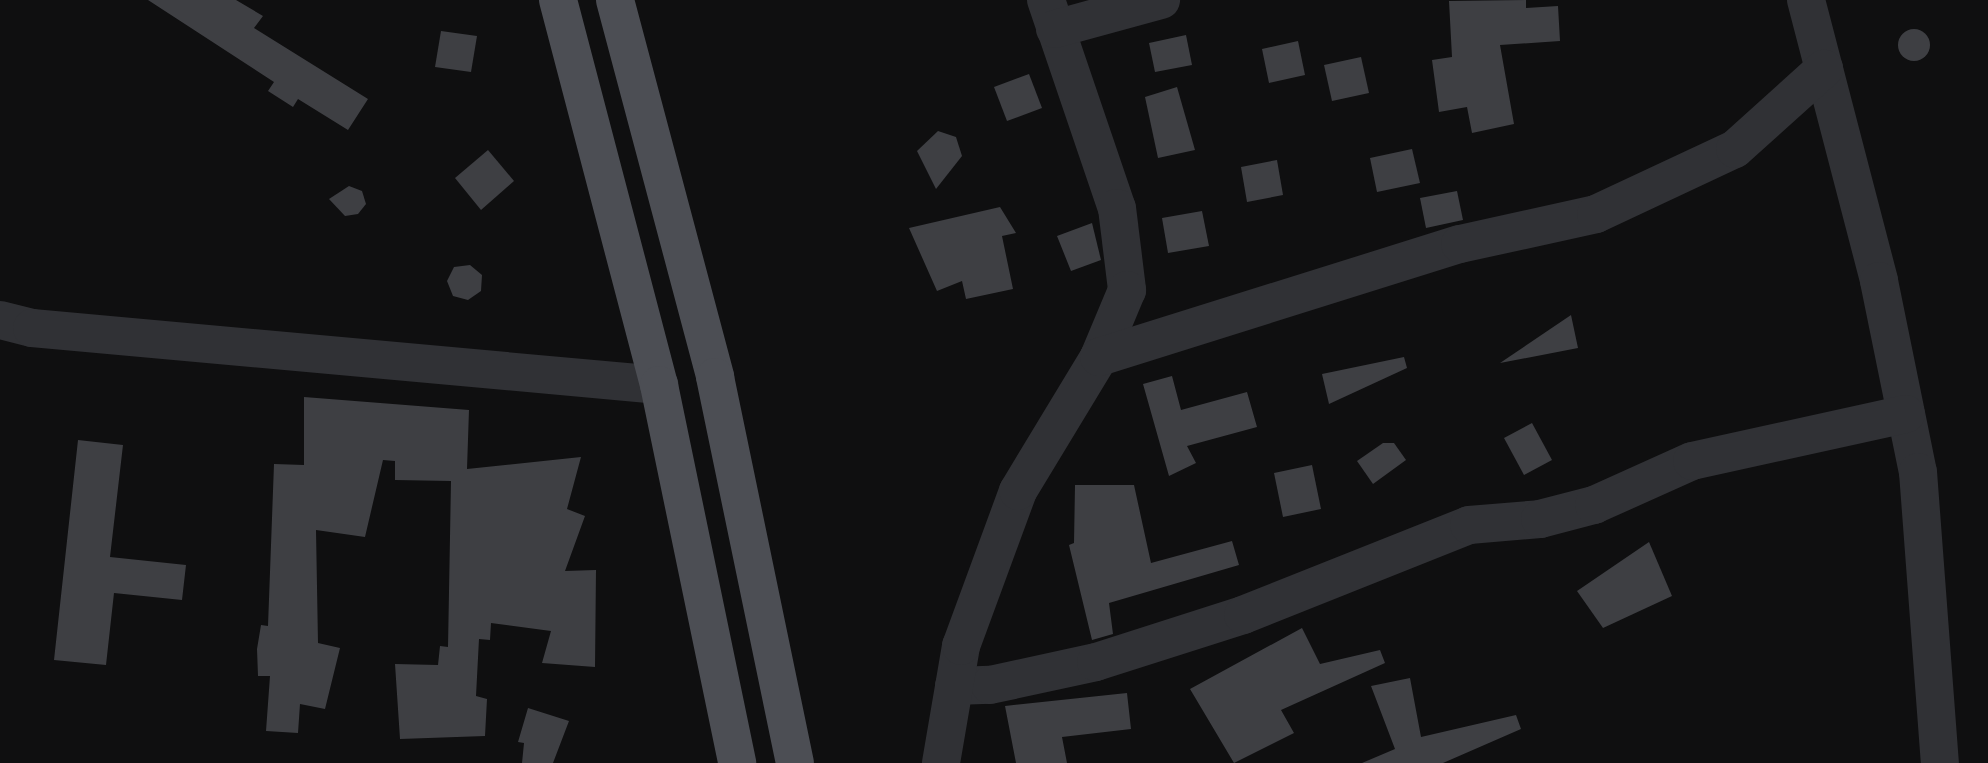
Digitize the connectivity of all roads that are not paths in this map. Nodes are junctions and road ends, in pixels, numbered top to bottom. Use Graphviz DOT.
graph roads {
  1 [pos="558,0"];
  2 [pos="615,0"];
  3 [pos="1161,0"];
  4 [pos="1806,0"];
  5 [pos="1050,14"];
  6 [pos="1824,69"];
  7 [pos="0,320"];
  8 [pos="1099,357"];
  9 [pos="659,385"];
  10 [pos="1906,414"];
  11 [pos="954,686"];
  12 [pos="737,763"];
  13 [pos="795,763"];
  14 [pos="941,763"];
  15 [pos="1940,763"];
  1 -- 9 [label="main road"];
  2 -- 13 [label="main road"];
  3 -- 5 [label="street"];
  4 -- 6 [label="street"];
  5 -- 8 [label="street"];
  6 -- 8 [label="street"];
  6 -- 10 [label="street"];
  7 -- 9 [label="street"];
  8 -- 11 [label="street"];
  9 -- 12 [label="main road"];
  10 -- 11 [label="street"];
  10 -- 15 [label="street"];
  11 -- 14 [label="street"];
}
